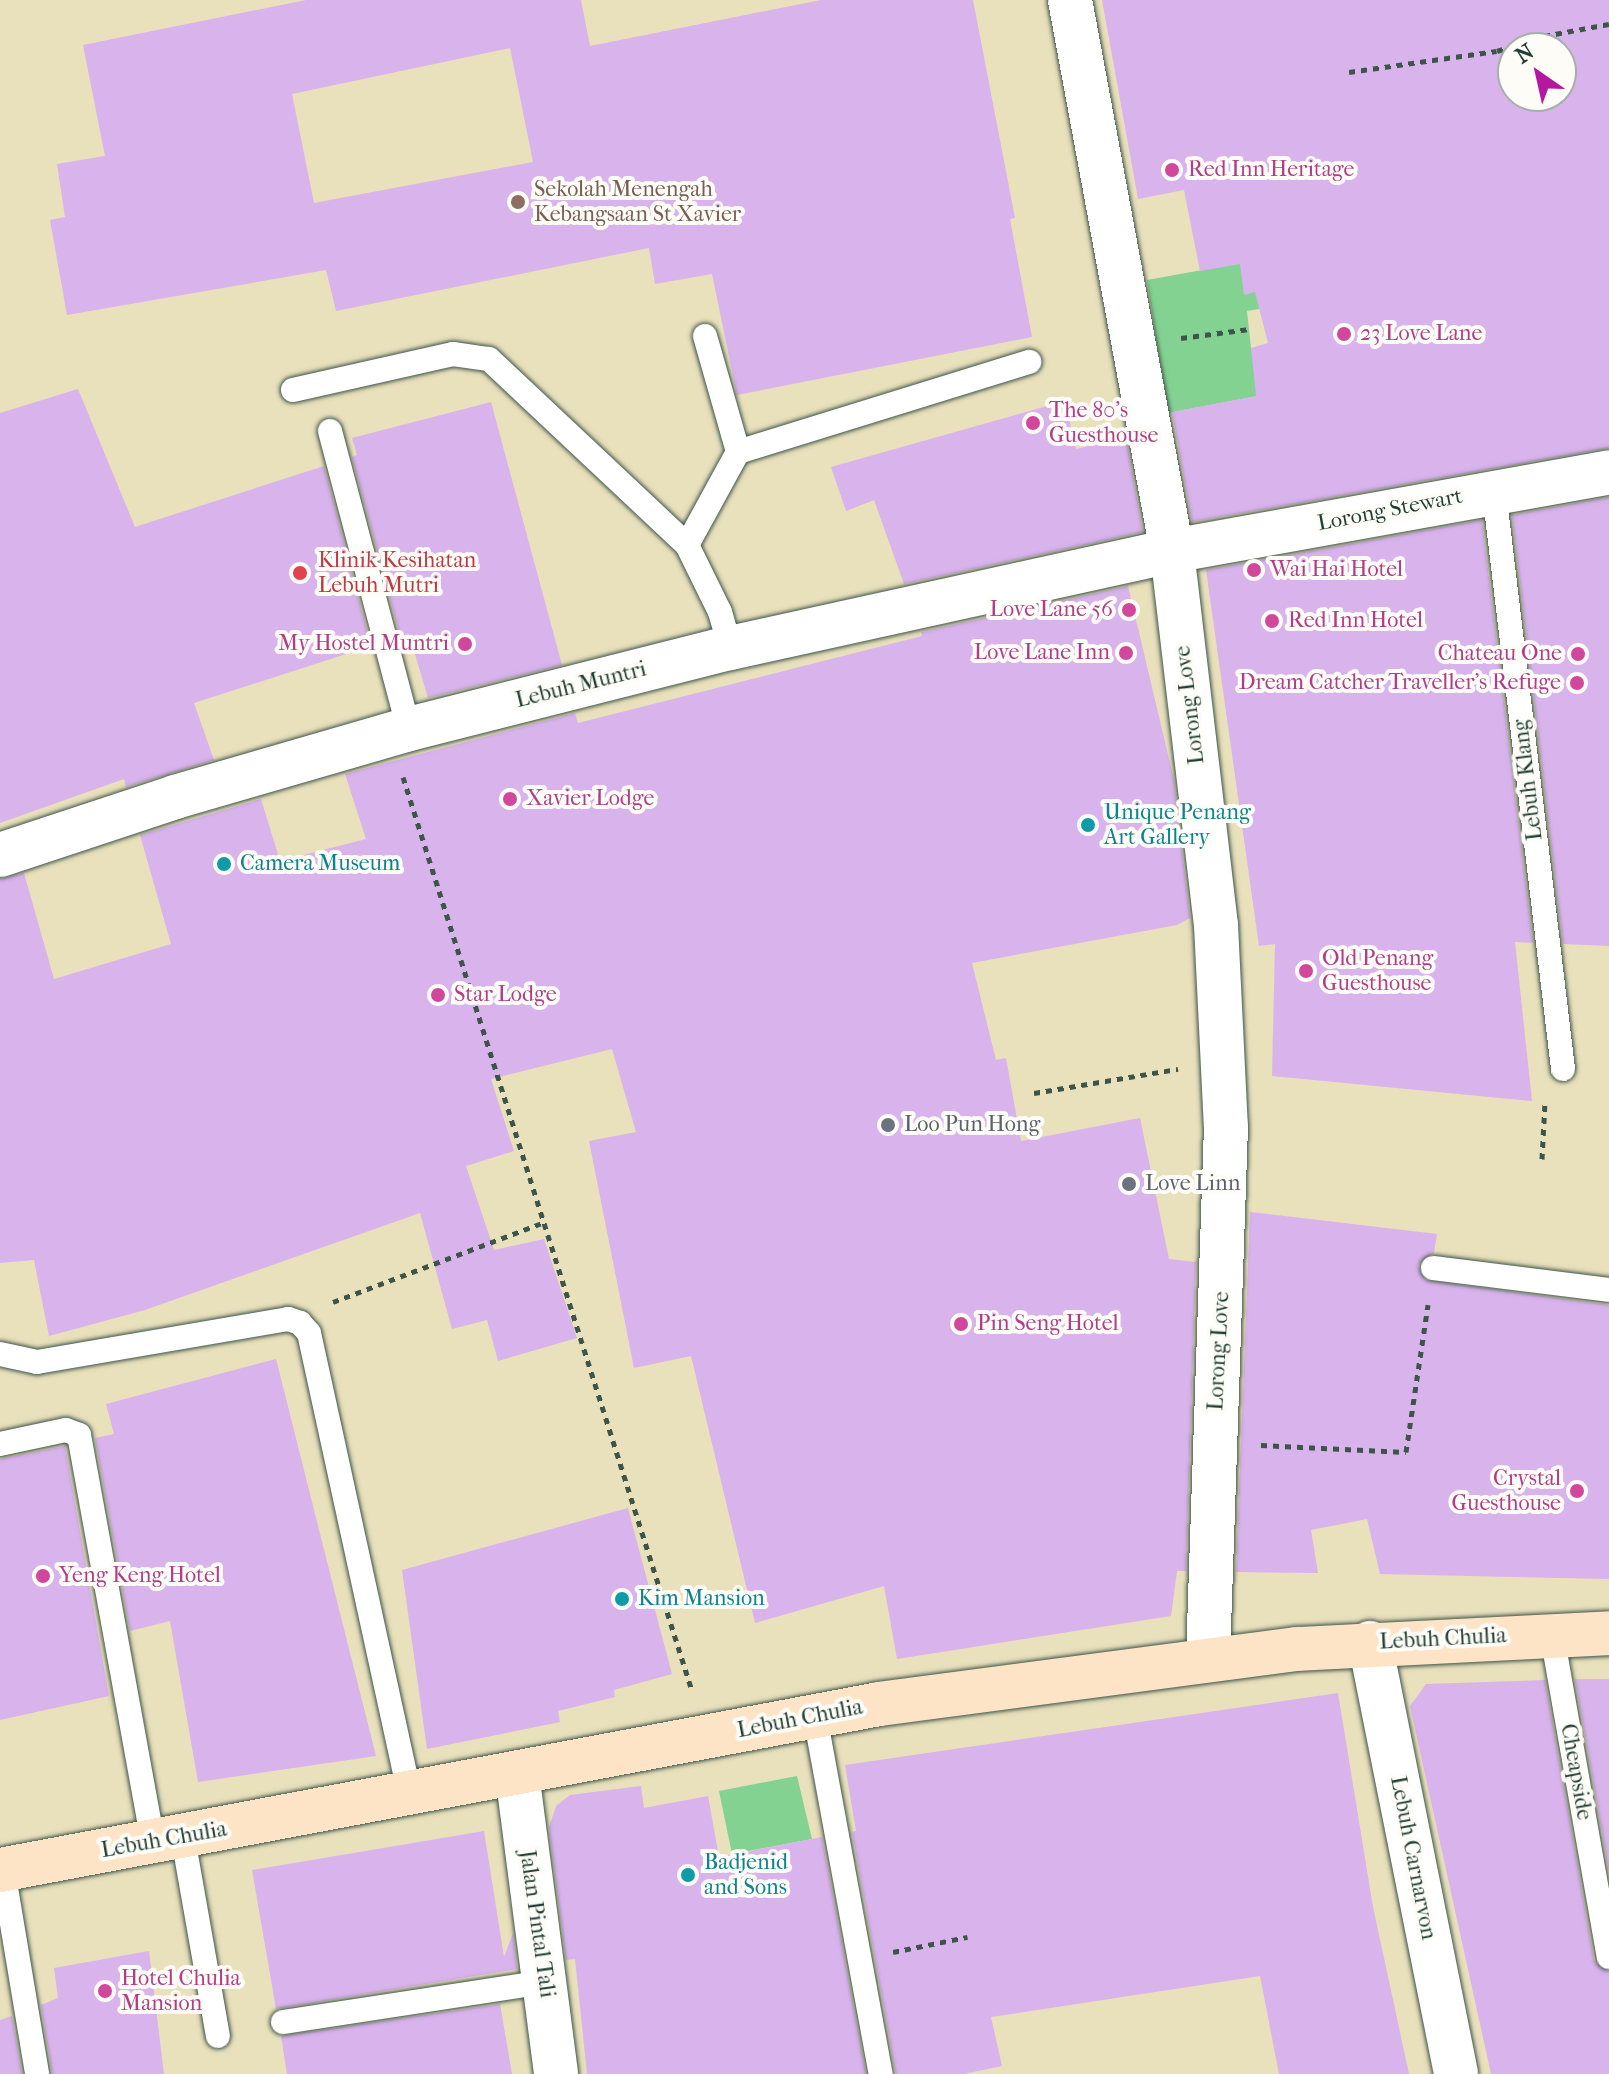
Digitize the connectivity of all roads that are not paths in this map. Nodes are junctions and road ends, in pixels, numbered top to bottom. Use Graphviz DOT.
graph roads {
  1 [pos="1070,0"];
  2 [pos="705,336"];
  3 [pos="1029,362"];
  4 [pos="293,390"];
  5 [pos="330,431"];
  6 [pos="738,452"];
  7 [pos="1609,472"];
  8 [pos="1494,491"];
  9 [pos="687,545"];
  10 [pos="1172,551"];
  11 [pos="730,648"];
  12 [pos="399,732"];
  13 [pos="0,855"];
  14 [pos="1563,1069"];
  15 [pos="1433,1268"];
  16 [pos="1609,1290"];
  17 [pos="0,1354"];
  18 [pos="0,1444"];
  19 [pos="1609,1633"];
  20 [pos="1552,1635"];
  21 [pos="1370,1643"];
  22 [pos="1208,1658"];
  23 [pos="815,1716"];
  24 [pos="517,1773"];
  25 [pos="409,1792"];
  26 [pos="168,1840"];
  27 [pos="2,1870"];
  28 [pos="1609,1957"];
  29 [pos="545,1982"];
  30 [pos="283,2022"];
  31 [pos="218,2036"];
  32 [pos="37,2074"];
  33 [pos="556,2074"];
  34 [pos="881,2074"];
  35 [pos="1456,2074"];
  1 -- 10 [label="street, Lorong Love"];
  2 -- 6 [label="lane"];
  3 -- 6 [label="lane"];
  4 -- 9 [label="lane"];
  5 -- 12 [label="lane"];
  6 -- 9 [label="lane"];
  7 -- 8 [label="street, Lorong Stewart"];
  8 -- 10 [label="street, Lorong Stewart"];
  8 -- 14 [label="lane, Lebuh Klang"];
  9 -- 11 [label="lane"];
  10 -- 11 [label="street, Lebuh Muntri"];
  10 -- 22 [label="street, Lorong Love"];
  11 -- 12 [label="street, Lebuh Muntri"];
  12 -- 13 [label="street, Lebuh Muntri"];
  15 -- 16 [label="lane"];
  17 -- 25 [label="lane"];
  18 -- 26 [label="lane"];
  19 -- 20 [label="main road, Lebuh Chulia"];
  20 -- 21 [label="main road, Lebuh Chulia"];
  20 -- 28 [label="lane, Cheapside"];
  21 -- 22 [label="main road, Lebuh Chulia"];
  21 -- 35 [label="street, Lebuh Carnarvon"];
  22 -- 23 [label="main road, Lebuh Chulia"];
  23 -- 24 [label="main road, Lebuh Chulia"];
  23 -- 34 [label="lane"];
  24 -- 25 [label="main road, Lebuh Chulia"];
  24 -- 29 [label="street, Jalan Pintal Tali"];
  25 -- 26 [label="main road, Lebuh Chulia"];
  26 -- 27 [label="main road, Lebuh Chulia"];
  26 -- 31 [label="lane"];
  27 -- 32 [label="lane"];
  29 -- 30 [label="lane"];
  29 -- 33 [label="street, Jalan Pintal Tali"];
}
